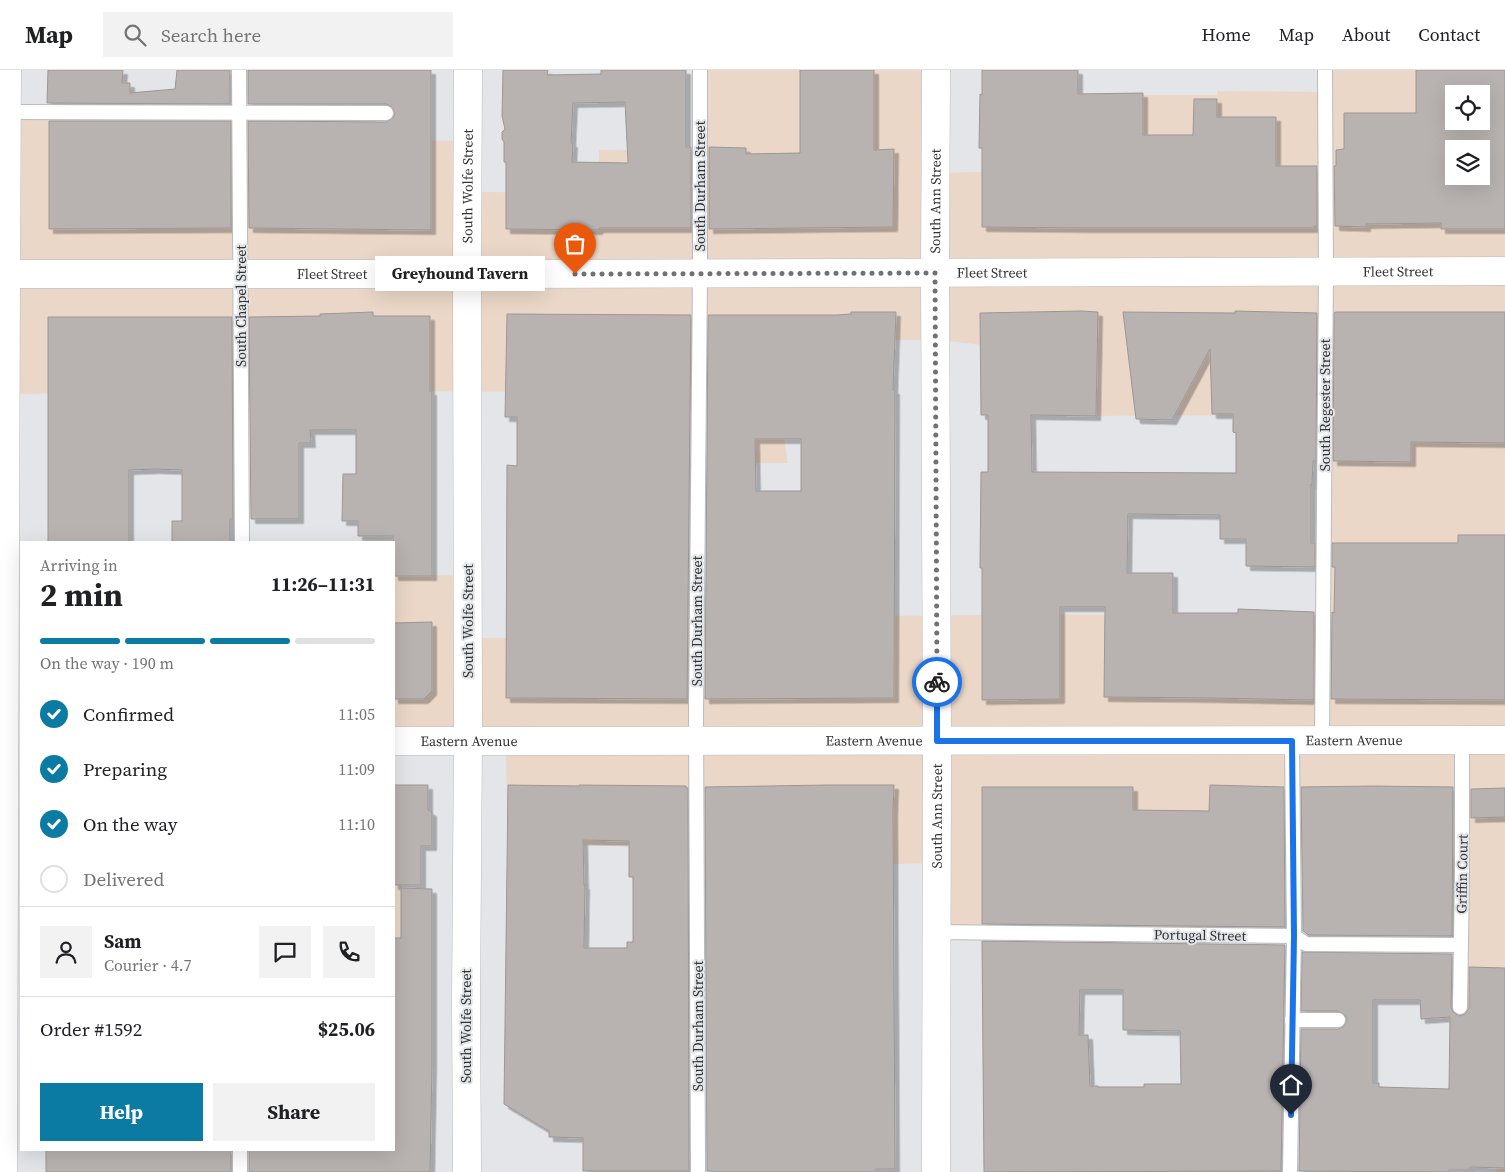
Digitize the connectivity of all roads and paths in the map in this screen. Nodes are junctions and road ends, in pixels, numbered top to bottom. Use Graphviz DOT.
graph roads {
  1 [pos="7,70"];
  2 [pos="239,70"];
  3 [pos="468,70"];
  4 [pos="700,70"];
  5 [pos="936,70"];
  6 [pos="1326,70"];
  7 [pos="7,112"];
  8 [pos="239,113"];
  9 [pos="386,113"];
  10 [pos="1505,271"];
  11 [pos="1326,272"];
  12 [pos="935,273"];
  13 [pos="3,274"];
  14 [pos="240,274"];
  15 [pos="467,274"];
  16 [pos="700,274"];
  17 [pos="3,476"];
  18 [pos="242,541"];
  19 [pos="2,562"];
  20 [pos="9,740"];
  21 [pos="1462,740"];
  22 [pos="1505,740"];
  23 [pos="395,741"];
  24 [pos="468,741"];
  25 [pos="696,741"];
  26 [pos="937,741"];
  27 [pos="1292,741"];
  28 [pos="1322,741"];
  29 [pos="2,856"];
  30 [pos="8,932"];
  31 [pos="936,932"];
  32 [pos="1294,936"];
  33 [pos="1460,945"];
  34 [pos="1460,1007"];
  35 [pos="1292,1020"];
  36 [pos="1338,1020"];
  37 [pos="240,1151"];
  38 [pos="3,1172"];
  39 [pos="240,1172"];
  40 [pos="467,1172"];
  41 [pos="698,1172"];
  42 [pos="936,1172"];
  43 [pos="1290,1172"];
  1 -- 7 [label="main road"];
  2 -- 8 [label="lane, South Chapel Street"];
  3 -- 15 [label="main road, South Wolfe Street"];
  4 -- 16 [label="lane, South Durham Street"];
  5 -- 12 [label="main road, South Ann Street"];
  6 -- 11 [label="lane, South Regester Street"];
  7 -- 8 [label="lane"];
  7 -- 13 [label="main road"];
  8 -- 9 [label="lane"];
  8 -- 14 [label="lane, South Chapel Street"];
  10 -- 11 [label="main road, Fleet Street"];
  11 -- 12 [label="main road, Fleet Street"];
  11 -- 28 [label="lane, South Regester Street"];
  12 -- 16 [label="main road, Fleet Street"];
  12 -- 26 [label="main road, South Ann Street"];
  13 -- 14 [label="main road, Fleet Street"];
  13 -- 17 [label="main road"];
  14 -- 15 [label="main road, Fleet Street"];
  14 -- 18 [label="lane, South Chapel Street"];
  15 -- 16 [label="main road, Fleet Street"];
  15 -- 24 [label="main road, South Wolfe Street"];
  16 -- 25 [label="lane, South Durham Street"];
  17 -- 19 [label="main road"];
  19 -- 20 [label="main road"];
  20 -- 29 [label="main road"];
  21 -- 22 [label="main road, Eastern Avenue"];
  21 -- 28 [label="main road, Eastern Avenue"];
  21 -- 33 [label="lane, Griffin Court"];
  23 -- 24 [label="main road, Eastern Avenue"];
  24 -- 25 [label="main road, Eastern Avenue"];
  24 -- 40 [label="main road, South Wolfe Street"];
  25 -- 26 [label="main road, Eastern Avenue"];
  25 -- 41 [label="lane, South Durham Street"];
  26 -- 27 [label="main road, Eastern Avenue"];
  26 -- 31 [label="main road, South Ann Street"];
  27 -- 28 [label="main road, Eastern Avenue"];
  27 -- 32 [label="lane"];
  29 -- 30 [label="main road"];
  30 -- 38 [label="main road"];
  31 -- 32 [label="lane, Portugal Street"];
  31 -- 42 [label="main road, South Ann Street"];
  32 -- 33 [label="lane, Portugal Street"];
  32 -- 35 [label="lane"];
  33 -- 34 [label="lane, Griffin Court"];
  35 -- 36 [label="lane"];
  35 -- 43 [label="lane"];
  37 -- 39 [label="lane"];
}
